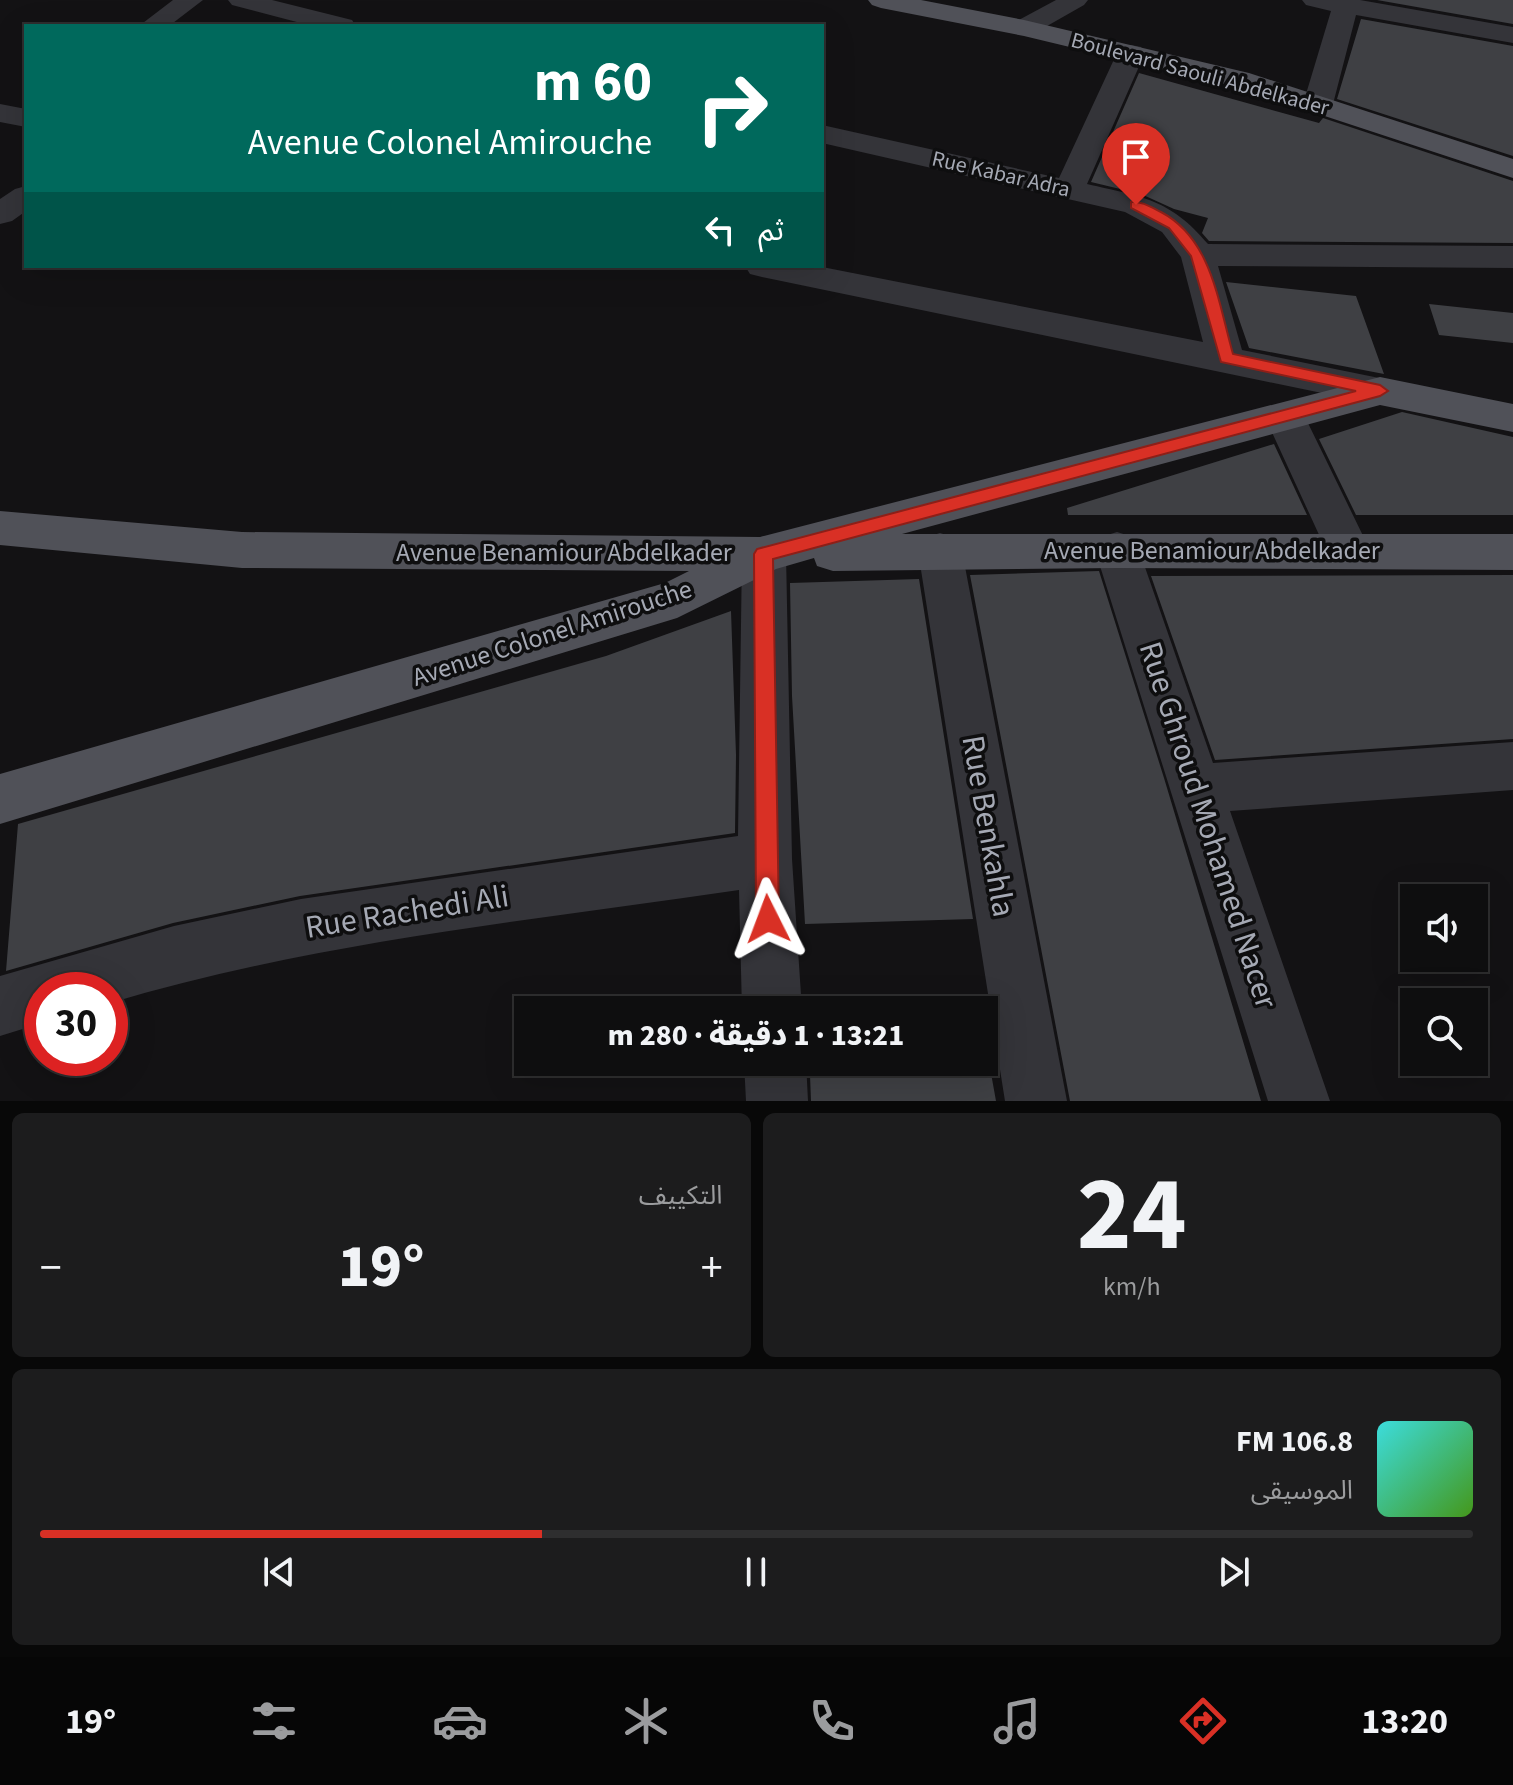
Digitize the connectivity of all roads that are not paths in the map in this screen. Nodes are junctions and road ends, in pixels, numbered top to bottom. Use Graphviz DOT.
graph roads {
  1 [pos="190,0"];
  2 [pos="241,0"];
  3 [pos="881,0"];
  4 [pos="1075,0"];
  5 [pos="1315,0"];
  6 [pos="1346,3"];
  7 [pos="268,12"];
  8 [pos="155,24"];
  9 [pos="332,24"];
  10 [pos="1024,28"];
  11 [pos="1513,35"];
  12 [pos="1131,53"];
  13 [pos="1318,104"];
  14 [pos="824,134"];
  15 [pos="1513,169"];
  16 [pos="1069,190"];
  17 [pos="24,197"];
  18 [pos="0,214"];
  19 [pos="1198,255"];
  20 [pos="1513,257"];
  21 [pos="772,268"];
  22 [pos="1226,358"];
  23 [pos="1380,391"];
  24 [pos="1285,417"];
  25 [pos="1513,418"];
  26 [pos="0,528"];
  27 [pos="1117,550"];
  28 [pos="1348,550"];
  29 [pos="940,551"];
  30 [pos="1513,552"];
  31 [pos="764,554"];
  32 [pos="1513,766"];
  33 [pos="1197,789"];
  34 [pos="0,799"];
  35 [pos="765,859"];
  36 [pos="116,972"];
  37 [pos="771,996"];
  38 [pos="24,999"];
  39 [pos="0,1006"];
  40 [pos="776,1076"];
  41 [pos="777,1101"];
  42 [pos="1036,1101"];
  43 [pos="1299,1101"];
  1 -- 8 [label="street"];
  2 -- 7 [label="street"];
  3 -- 10 [label="main road, Boulevard Saouli Abdelkader"];
  4 -- 10 [label="street"];
  5 -- 6 [label="street"];
  6 -- 11 [label="street"];
  6 -- 13 [label="street"];
  7 -- 9 [label="street"];
  10 -- 12 [label="main road, Boulevard Saouli Abdelkader"];
  12 -- 13 [label="main road, Boulevard Saouli Abdelkader"];
  12 -- 16 [label="street"];
  13 -- 15 [label="main road, Boulevard Saouli Abdelkader"];
  14 -- 16 [label="street, Rue Kabar Adra"];
  16 -- 19 [label="street, Rue Kabar Adra"];
  17 -- 18 [label="street"];
  19 -- 20 [label="street"];
  19 -- 22 [label="street, Rue Kabar Adra"];
  21 -- 22 [label="street"];
  22 -- 23 [label="street"];
  23 -- 24 [label="main road, Avenue Colonel Amirouche"];
  23 -- 25 [label="main road"];
  24 -- 28 [label="street"];
  24 -- 31 [label="main road, Avenue Colonel Amirouche"];
  26 -- 31 [label="main road, Avenue Benamiour Abdelkader"];
  27 -- 28 [label="main road, Avenue Benamiour Abdelkader"];
  27 -- 29 [label="main road, Avenue Benamiour Abdelkader"];
  27 -- 33 [label="street, Rue Ghroud Mohamed Nacer"];
  28 -- 30 [label="main road, Avenue Benamiour Abdelkader"];
  29 -- 31 [label="main road, Avenue Benamiour Abdelkader"];
  29 -- 42 [label="street, Rue Benkahla"];
  31 -- 34 [label="main road, Avenue Colonel Amirouche"];
  31 -- 35 [label="street"];
  32 -- 33 [label="street"];
  33 -- 43 [label="street, Rue Ghroud Mohamed Nacer"];
  35 -- 36 [label="street, Rue Rachedi Ali"];
  35 -- 37 [label="street"];
  38 -- 39 [label="street"];
  40 -- 41 [label="street"];
}
